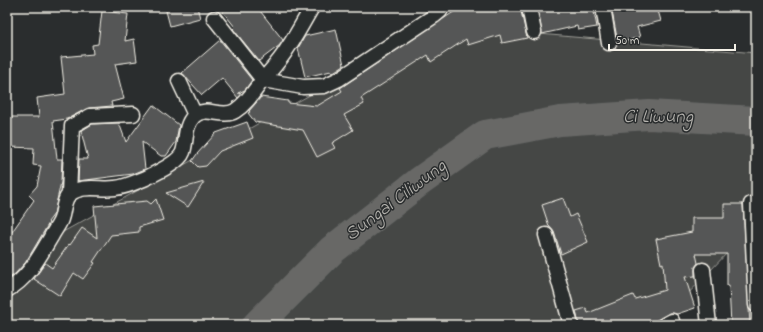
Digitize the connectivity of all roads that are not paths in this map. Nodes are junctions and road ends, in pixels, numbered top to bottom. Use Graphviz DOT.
graph roads {
  1 [pos="312,7"];
  2 [pos="442,7"];
  3 [pos="528,7"];
  4 [pos="603,7"];
  5 [pos="214,18"];
  6 [pos="534,32"];
  7 [pos="609,43"];
  8 [pos="263,80"];
  9 [pos="179,81"];
  10 [pos="133,114"];
  11 [pos="195,115"];
  12 [pos="69,194"];
  13 [pos="751,204"];
  14 [pos="546,235"];
  15 [pos="703,270"];
  16 [pos="7,290"];
  17 [pos="756,305"];
  18 [pos="571,325"];
  19 [pos="709,325"];
  1 -- 8 [label="street"];
  2 -- 8 [label="street"];
  3 -- 6 [label="street"];
  4 -- 7 [label="street"];
  5 -- 8 [label="street"];
  8 -- 11 [label="street"];
  9 -- 11 [label="street"];
  10 -- 12 [label="street"];
  11 -- 12 [label="street"];
  12 -- 16 [label="street"];
  13 -- 17 [label="street"];
  14 -- 18 [label="street"];
  15 -- 19 [label="street"];
}
